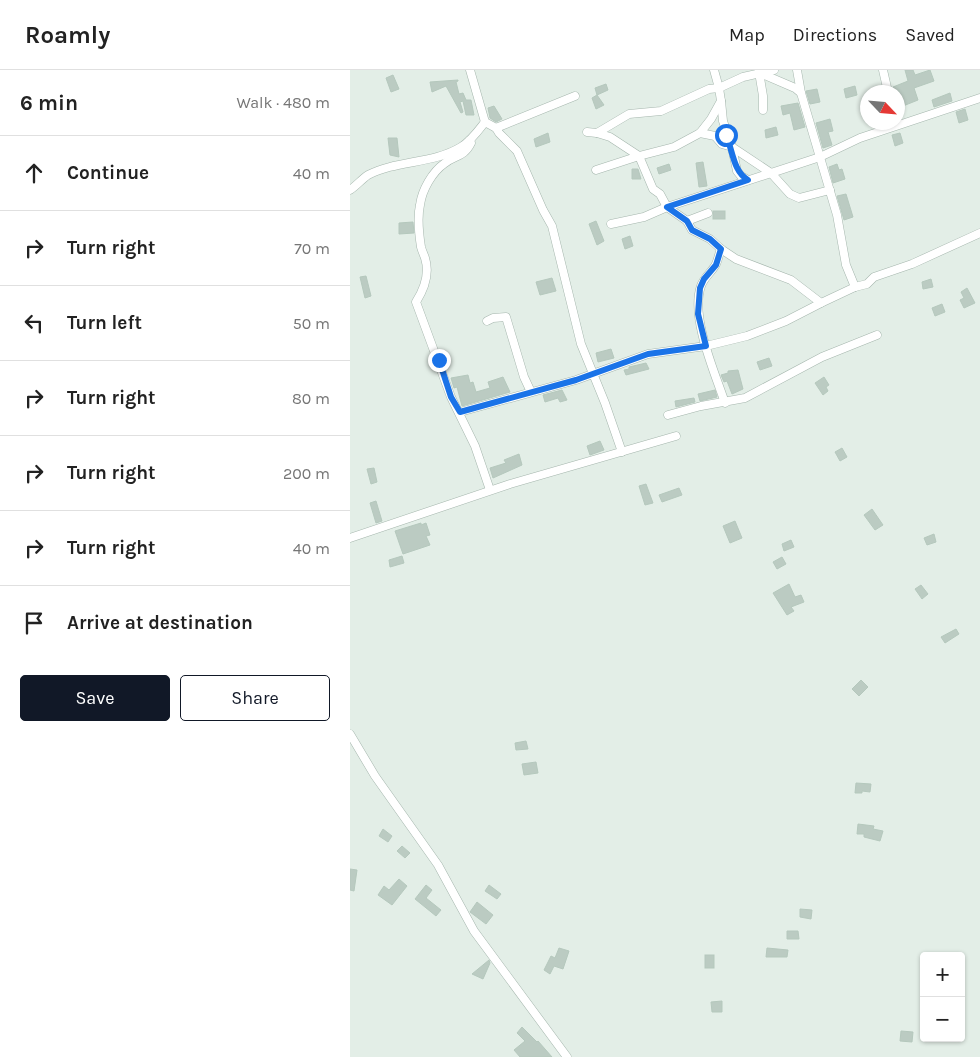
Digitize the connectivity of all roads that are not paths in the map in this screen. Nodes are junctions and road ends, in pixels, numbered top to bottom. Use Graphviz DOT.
graph roads {
  1 [pos="470,70"];
  2 [pos="714,70"];
  3 [pos="774,70"];
  4 [pos="797,70"];
  5 [pos="883,70"];
  6 [pos="760,72"];
  7 [pos="886,85"];
  8 [pos="719,88"];
  9 [pos="800,93"];
  10 [pos="575,96"];
  11 [pos="980,98"];
  12 [pos="721,101"];
  13 [pos="763,110"];
  14 [pos="905,121"];
  15 [pos="485,122"];
  16 [pos="496,128"];
  17 [pos="880,130"];
  18 [pos="587,132"];
  19 [pos="700,133"];
  20 [pos="597,134"];
  21 [pos="470,140"];
  22 [pos="732,147"];
  23 [pos="639,156"];
  24 [pos="820,156"];
  25 [pos="596,170"];
  26 [pos="771,173"];
  27 [pos="748,180"];
  28 [pos="350,190"];
  29 [pos="830,190"];
  30 [pos="667,207"];
  31 [pos="708,213"];
  32 [pos="687,221"];
  33 [pos="611,224"];
  34 [pos="980,233"];
  35 [pos="721,249"];
  36 [pos="855,287"];
  37 [pos="821,303"];
  38 [pos="487,321"];
  39 [pos="878,335"];
  40 [pos="706,346"];
  41 [pos="593,374"];
  42 [pos="531,392"];
  43 [pos="725,402"];
  44 [pos="460,412"];
  45 [pos="668,415"];
  46 [pos="676,436"];
  47 [pos="622,452"];
  48 [pos="490,490"];
  49 [pos="350,538"];
  50 [pos="350,734"];
  51 [pos="567,1057"];
  1 -- 15 [label="street"];
  2 -- 8 [label="street"];
  3 -- 6 [label="street"];
  4 -- 9 [label="street"];
  5 -- 7 [label="street"];
  6 -- 8 [label="street"];
  6 -- 9 [label="street"];
  6 -- 13 [label="street"];
  8 -- 12 [label="street"];
  8 -- 20 [label="street"];
  9 -- 24 [label="street"];
  10 -- 16 [label="street"];
  11 -- 14 [label="street"];
  12 -- 19 [label="street"];
  12 -- 22 [label="street"];
  15 -- 16 [label="street"];
  15 -- 21 [label="street"];
  16 -- 41 [label="street"];
  17 -- 24 [label="street"];
  18 -- 20 [label="street"];
  19 -- 22 [label="street"];
  19 -- 23 [label="street"];
  20 -- 23 [label="street"];
  21 -- 28 [label="street"];
  21 -- 44 [label="street"];
  22 -- 26 [label="street"];
  22 -- 27 [label="street"];
  23 -- 25 [label="street"];
  23 -- 30 [label="street"];
  24 -- 26 [label="street"];
  24 -- 29 [label="street"];
  26 -- 27 [label="street"];
  26 -- 29 [label="street"];
  27 -- 30 [label="street"];
  29 -- 36 [label="street"];
  30 -- 32 [label="street"];
  30 -- 33 [label="street"];
  31 -- 32 [label="street"];
  32 -- 35 [label="street"];
  34 -- 36 [label="street"];
  35 -- 37 [label="street"];
  35 -- 40 [label="street"];
  36 -- 37 [label="street"];
  37 -- 40 [label="street"];
  38 -- 42 [label="street"];
  39 -- 43 [label="street"];
  40 -- 41 [label="street"];
  40 -- 43 [label="street"];
  41 -- 42 [label="street"];
  41 -- 47 [label="street"];
  42 -- 44 [label="street"];
  43 -- 45 [label="street"];
  44 -- 48 [label="street"];
  46 -- 47 [label="street"];
  47 -- 48 [label="street"];
  48 -- 49 [label="street"];
  50 -- 51 [label="street"];
}
